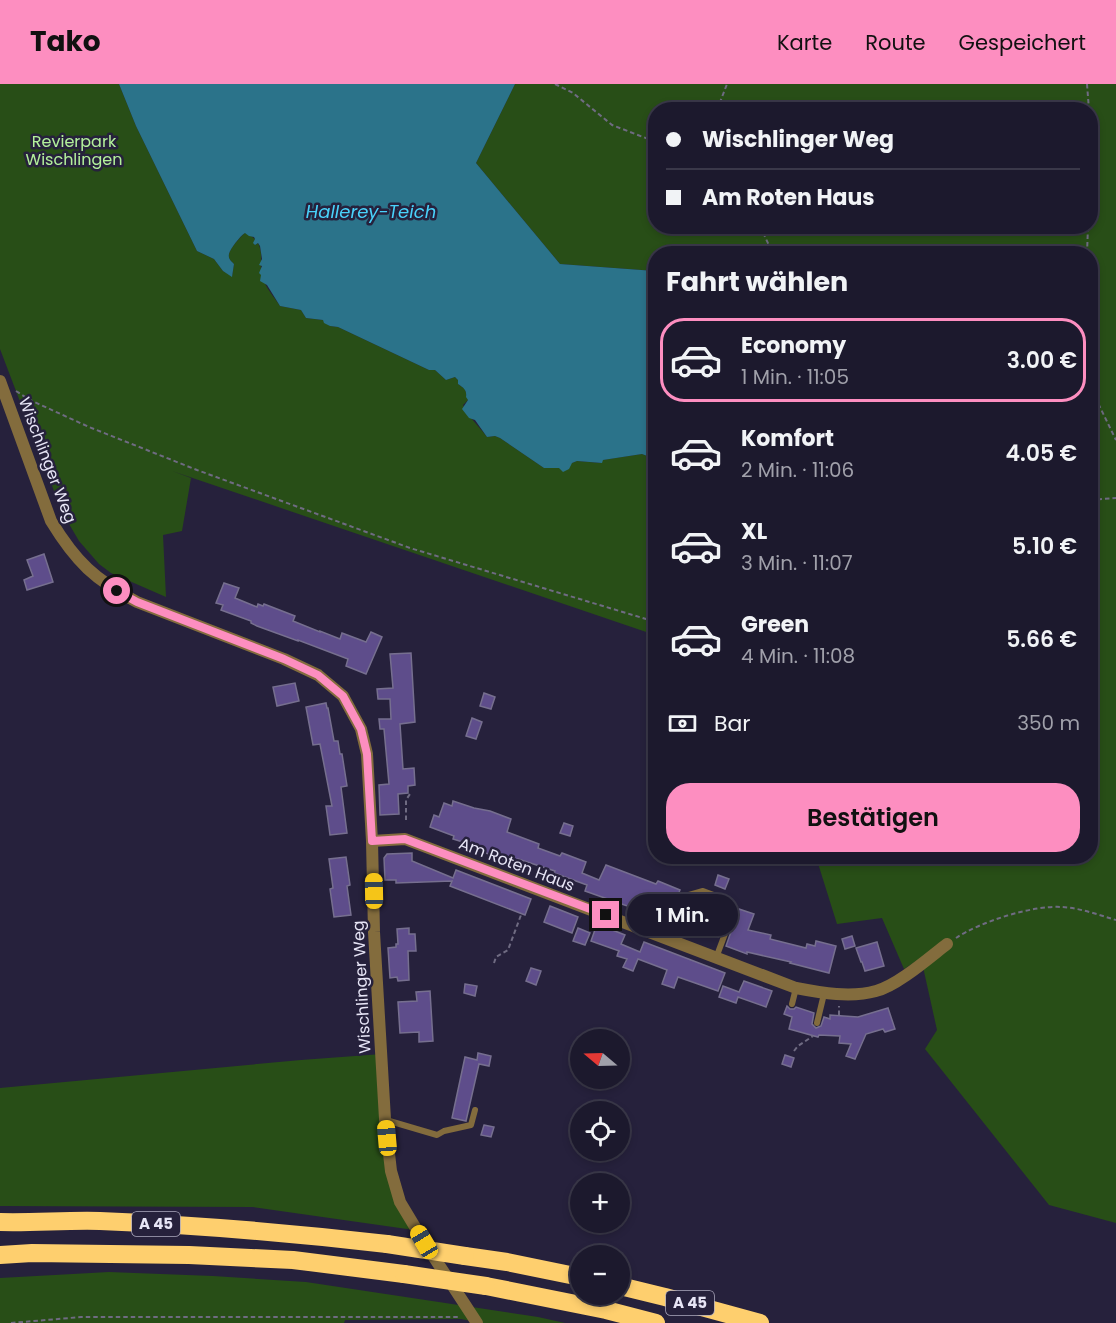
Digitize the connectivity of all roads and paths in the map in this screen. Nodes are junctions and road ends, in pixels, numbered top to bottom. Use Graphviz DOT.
graph roads {
  1 [pos="555,84"];
  2 [pos="727,84"];
  3 [pos="1087,84"];
  4 [pos="720,102"];
  5 [pos="1088,102"];
  6 [pos="648,139"];
  7 [pos="6,384"];
  8 [pos="1098,403"];
  9 [pos="1116,440"];
  10 [pos="1116,498"];
  11 [pos="1098,499"];
  12 [pos="648,620"];
  13 [pos="410,794"];
  14 [pos="406,820"];
  15 [pos="372,841"];
  16 [pos="521,915"];
  17 [pos="1116,920"];
  18 [pos="666,938"];
  19 [pos="947,944"];
  20 [pos="716,958"];
  21 [pos="494,963"];
  22 [pos="796,988"];
  23 [pos="824,994"];
  24 [pos="839,1003"];
  25 [pos="792,1004"];
  26 [pos="839,1015"];
  27 [pos="818,1023"];
  28 [pos="813,1036"];
  29 [pos="794,1051"];
  30 [pos="475,1110"];
  31 [pos="385,1119"];
  32 [pos="5,1222"];
  33 [pos="0,1255"];
  34 [pos="570,1275"];
  35 [pos="630,1288"];
  36 [pos="325,1317"];
  37 [pos="475,1320"];
  38 [pos="11,1323"];
  39 [pos="325,1323"];
  40 [pos="656,1323"];
  41 [pos="760,1323"];
  1 -- 6 [label="path"];
  2 -- 4 [label="path"];
  3 -- 5 [label="path"];
  7 -- 12 [label="path"];
  7 -- 15 [label="street, Wischlinger Weg"];
  8 -- 9 [label="path"];
  10 -- 11 [label="path"];
  13 -- 14 [label="path"];
  15 -- 18 [label="street, Am Roten Haus"];
  15 -- 31 [label="street, Wischlinger Weg"];
  16 -- 21 [label="path"];
  17 -- 19 [label="path"];
  18 -- 20 [label="street, Am Roten Haus"];
  18 -- 20 [label="lane"];
  19 -- 23 [label="street, Am Roten Haus"];
  20 -- 22 [label="street, Am Roten Haus"];
  22 -- 23 [label="street, Am Roten Haus"];
  22 -- 25 [label="lane"];
  23 -- 27 [label="lane"];
  24 -- 26 [label="path"];
  28 -- 29 [label="path"];
  30 -- 31 [label="lane"];
  31 -- 37 [label="street, Wischlinger Weg"];
  32 -- 34 [label="highway, A 45, bridge"];
  33 -- 40 [label="highway, A 45, bridge"];
  35 -- 41 [label="highway, A 45"];
  36 -- 37 [label="path"];
  36 -- 38 [label="path"];
  36 -- 39 [label="path"];
}
